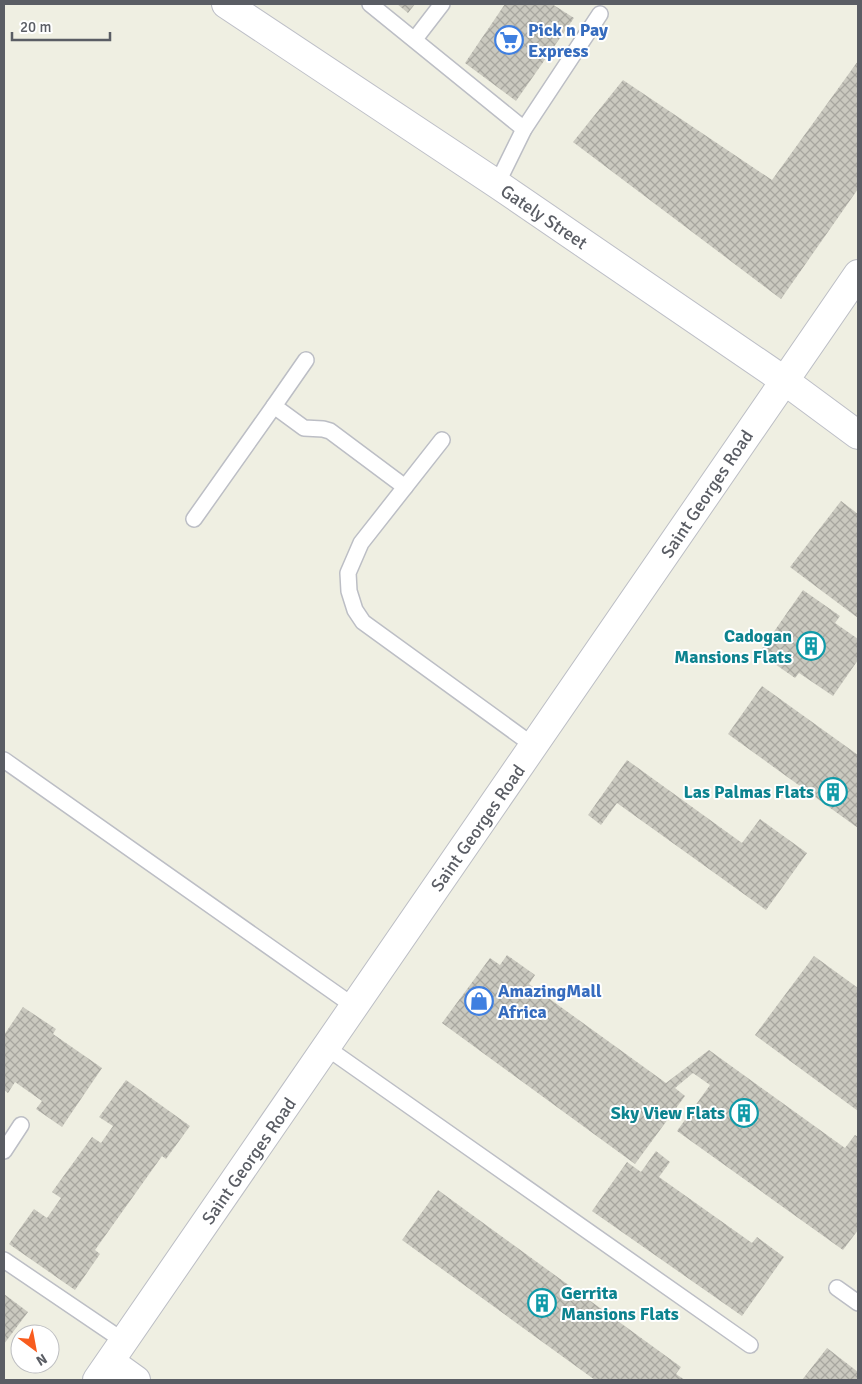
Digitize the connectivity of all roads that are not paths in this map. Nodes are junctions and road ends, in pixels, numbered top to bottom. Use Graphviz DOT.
graph roads {
  1 [pos="370,4"];
  2 [pos="442,4"];
  3 [pos="236,6"];
  4 [pos="600,14"];
  5 [pos="415,39"];
  6 [pos="524,129"];
  7 [pos="497,184"];
  8 [pos="858,274"];
  9 [pos="306,360"];
  10 [pos="785,381"];
  11 [pos="274,406"];
  12 [pos="858,435"];
  13 [pos="442,440"];
  14 [pos="404,487"];
  15 [pos="194,519"];
  16 [pos="534,746"];
  17 [pos="4,760"];
  18 [pos="355,1007"];
  19 [pos="326,1048"];
  20 [pos="21,1125"];
  21 [pos="4,1151"];
  22 [pos="4,1260"];
  23 [pos="837,1288"];
  24 [pos="858,1303"];
  25 [pos="750,1345"];
  26 [pos="111,1362"];
  27 [pos="136,1380"];
  1 -- 5 [label="lane"];
  2 -- 5 [label="lane"];
  3 -- 7 [label="street, Gately Street"];
  4 -- 6 [label="lane"];
  5 -- 6 [label="lane"];
  6 -- 7 [label="lane"];
  7 -- 10 [label="street, Gately Street"];
  8 -- 10 [label="street, Saint Georges Road"];
  9 -- 11 [label="lane"];
  10 -- 12 [label="street, Gately Street"];
  10 -- 16 [label="street, Saint Georges Road"];
  11 -- 14 [label="lane"];
  11 -- 15 [label="lane"];
  13 -- 14 [label="lane"];
  14 -- 16 [label="lane"];
  16 -- 18 [label="street, Saint Georges Road"];
  17 -- 18 [label="lane"];
  18 -- 19 [label="street, Saint Georges Road"];
  19 -- 25 [label="lane"];
  19 -- 26 [label="street, Saint Georges Road"];
  20 -- 21 [label="lane"];
  22 -- 26 [label="lane"];
  23 -- 24 [label="lane"];
  26 -- 27 [label="street"];
}
